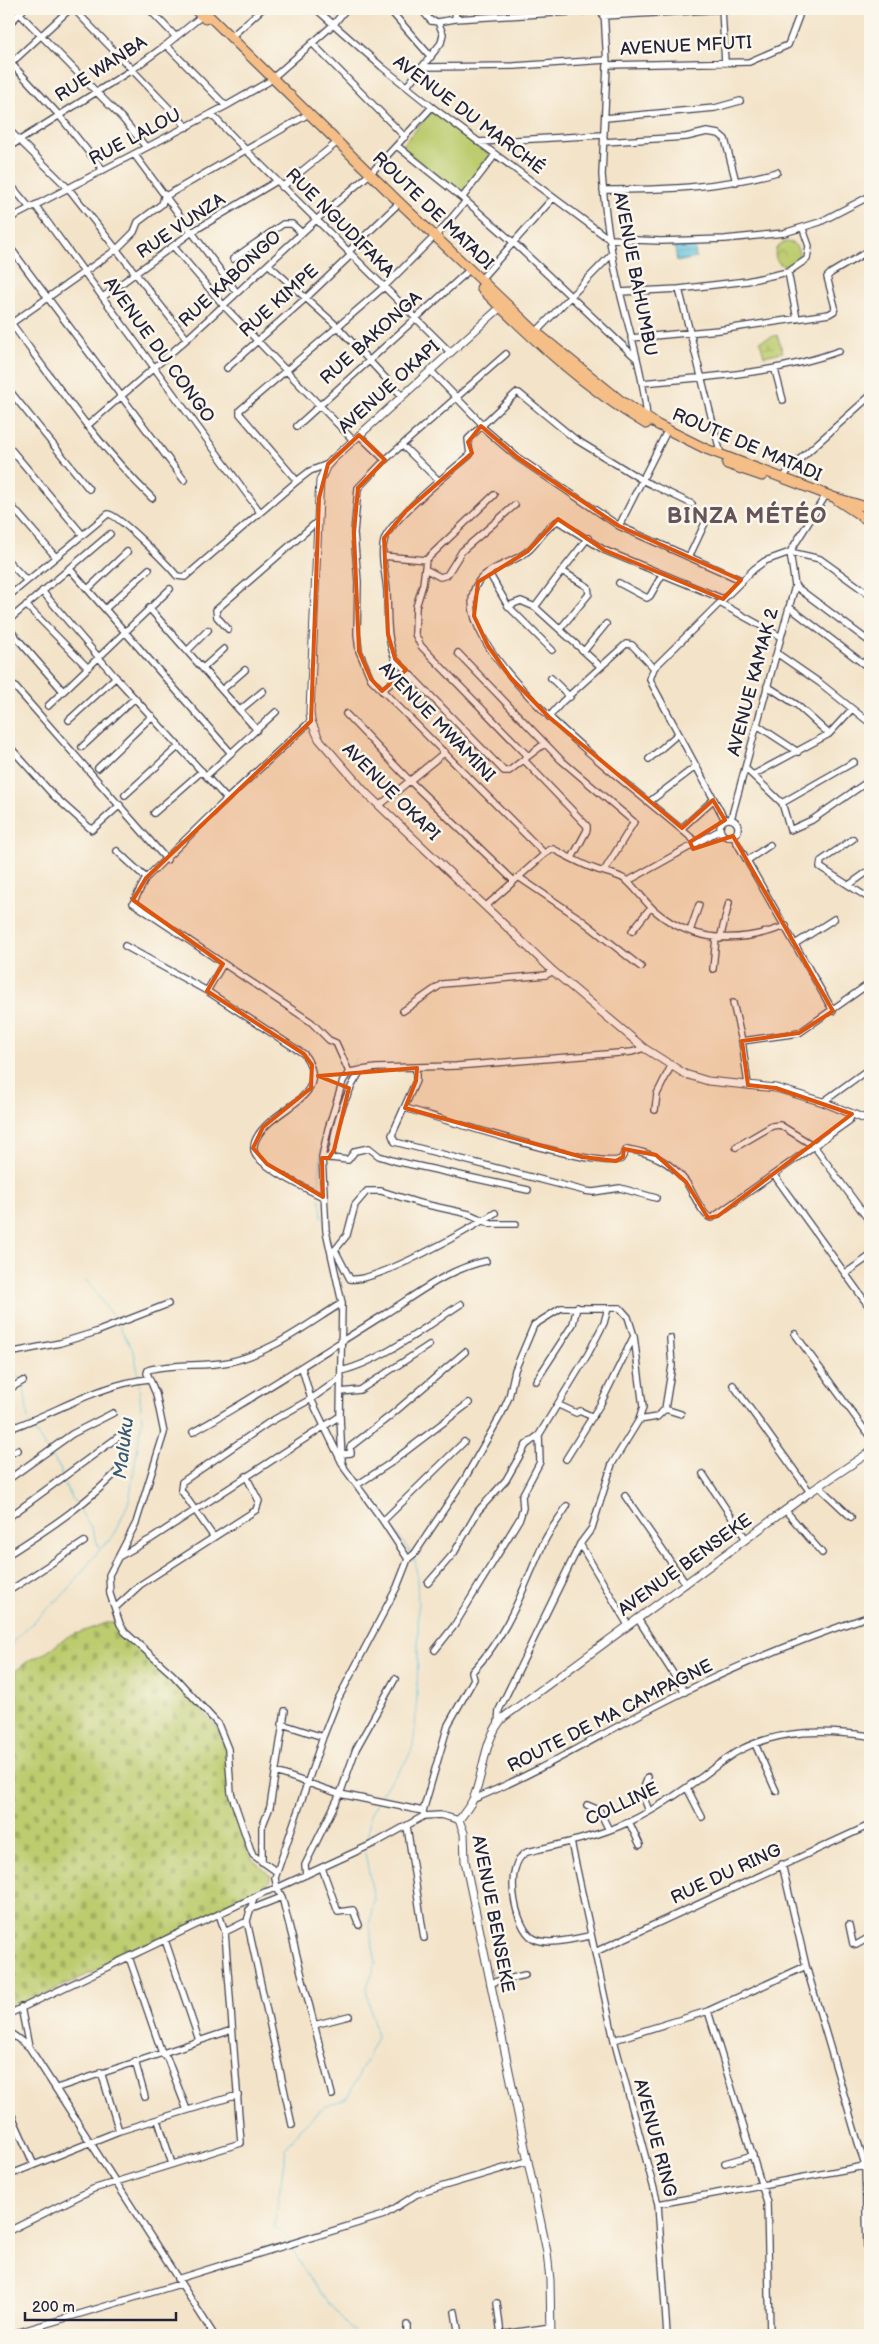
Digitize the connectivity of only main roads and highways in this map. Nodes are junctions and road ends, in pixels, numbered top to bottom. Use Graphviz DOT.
graph roads {
  1 [pos="194,9"];
  2 [pos="203,12"];
  3 [pos="270,80"];
  4 [pos="368,174"];
  5 [pos="408,214"];
  6 [pos="434,238"];
  7 [pos="502,305"];
  8 [pos="580,373"];
  9 [pos="647,421"];
  10 [pos="731,462"];
  11 [pos="827,495"];
  12 [pos="870,508"];
  13 [pos="870,522"];
  1 -- 2 [label="main road, ROUTE DE MATADI"];
  2 -- 3 [label="main road, ROUTE DE MATADI"];
  2 -- 3 [label="main road, ROUTE DE MATADI"];
  3 -- 4 [label="main road, ROUTE DE MATADI"];
  3 -- 4 [label="main road, ROUTE DE MATADI"];
  4 -- 5 [label="main road, ROUTE DE MATADI"];
  4 -- 5 [label="main road, ROUTE DE MATADI"];
  5 -- 6 [label="main road, ROUTE DE MATADI"];
  6 -- 7 [label="main road, ROUTE DE MATADI"];
  6 -- 7 [label="main road, ROUTE DE MATADI"];
  7 -- 8 [label="main road, ROUTE DE MATADI"];
  7 -- 8 [label="main road, ROUTE DE MATADI"];
  8 -- 9 [label="main road, ROUTE DE MATADI"];
  9 -- 10 [label="main road, ROUTE DE MATADI"];
  9 -- 10 [label="main road, ROUTE DE MATADI"];
  10 -- 11 [label="main road, ROUTE DE MATADI"];
  10 -- 11 [label="main road, ROUTE DE MATADI"];
  11 -- 12 [label="main road, ROUTE DE MATADI"];
  11 -- 13 [label="main road"];
}
